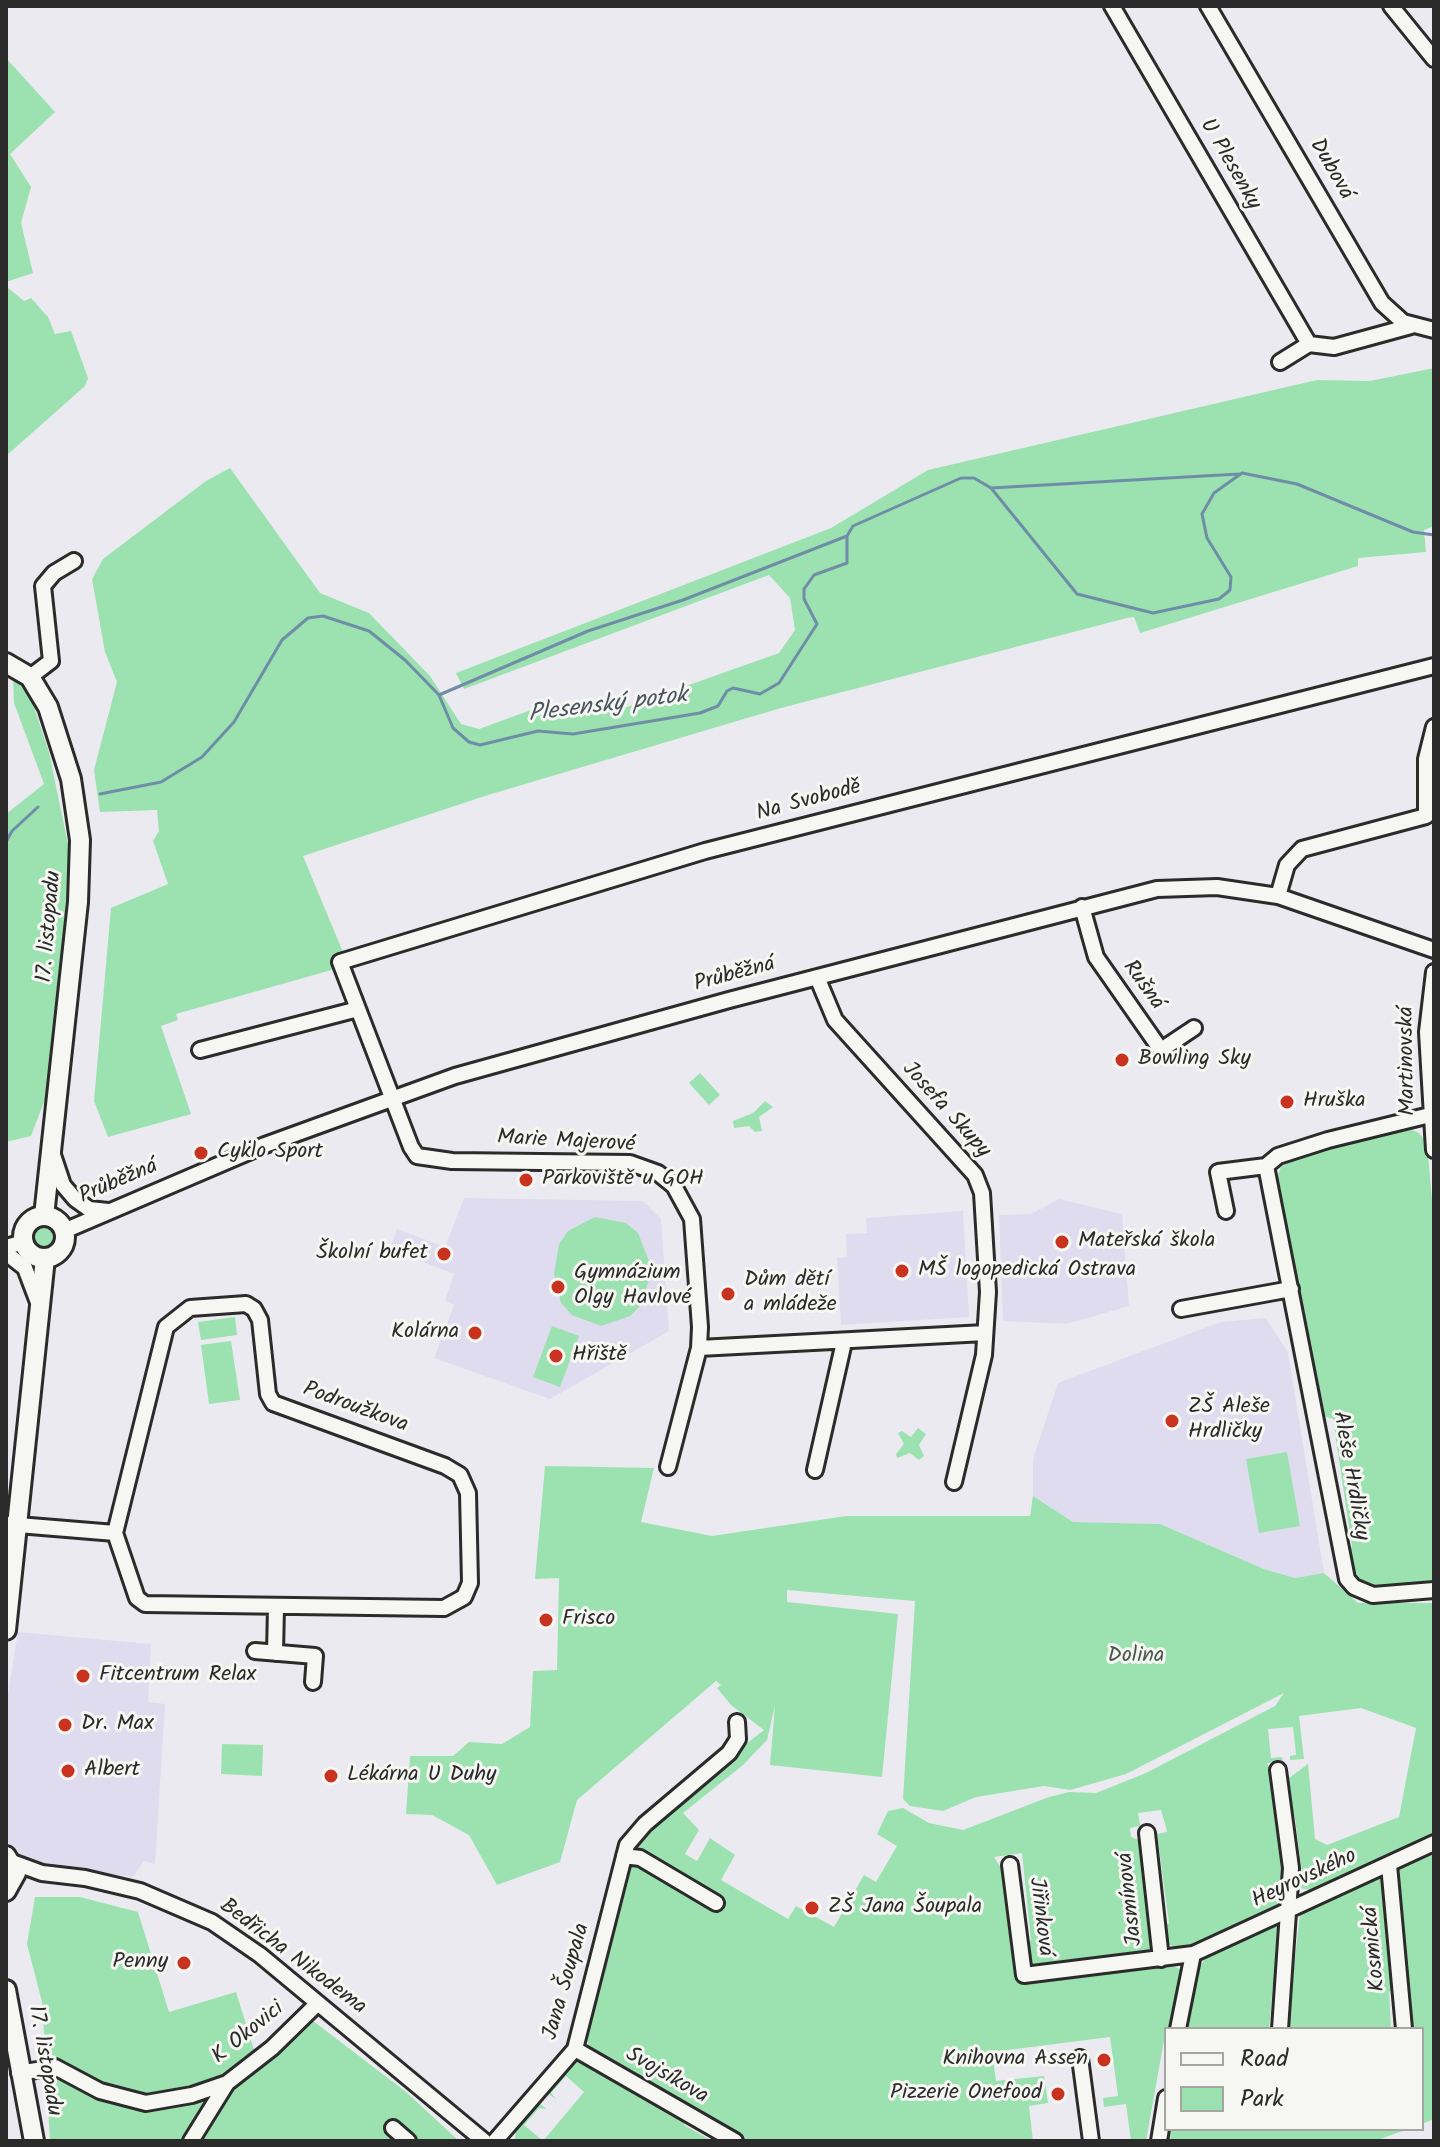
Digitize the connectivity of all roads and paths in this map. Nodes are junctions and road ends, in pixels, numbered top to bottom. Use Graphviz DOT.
graph roads {
  1 [pos="1112,6"];
  2 [pos="1208,6"];
  3 [pos="1391,6"];
  4 [pos="1434,59"];
  5 [pos="1411,326"];
  6 [pos="1434,330"];
  7 [pos="1309,344"];
  8 [pos="1280,362"];
  9 [pos="74,561"];
  10 [pos="6,663"];
  11 [pos="1434,666"];
  12 [pos="30,677"];
  13 [pos="1434,727"];
  14 [pos="1278,896"];
  15 [pos="1082,907"];
  16 [pos="1434,950"];
  17 [pos="1434,972"];
  18 [pos="817,977"];
  19 [pos="358,1009"];
  20 [pos="1194,1028"];
  21 [pos="200,1050"];
  22 [pos="393,1097"];
  23 [pos="1432,1114"];
  24 [pos="52,1149"];
  25 [pos="1434,1150"];
  26 [pos="1266,1166"];
  27 [pos="109,1211"];
  28 [pos="1226,1211"];
  29 [pos="44,1216"];
  30 [pos="64,1231"];
  31 [pos="15,1244"];
  32 [pos="6,1253"];
  33 [pos="45,1258"];
  34 [pos="1291,1289"];
  35 [pos="40,1306"];
  36 [pos="1181,1309"];
  37 [pos="985,1333"];
  38 [pos="844,1342"];
  39 [pos="699,1348"];
  40 [pos="668,1467"];
  41 [pos="815,1470"];
  42 [pos="954,1482"];
  43 [pos="11,1525"];
  44 [pos="115,1533"];
  45 [pos="1434,1590"];
  46 [pos="276,1607"];
  47 [pos="6,1630"];
  48 [pos="255,1651"];
  49 [pos="275,1653"];
  50 [pos="313,1682"];
  51 [pos="737,1722"];
  52 [pos="1278,1770"];
  53 [pos="1147,1833"];
  54 [pos="1434,1843"];
  55 [pos="8,1856"];
  56 [pos="624,1856"];
  57 [pos="1010,1865"];
  58 [pos="1389,1865"];
  59 [pos="42,1873"];
  60 [pos="8,1892"];
  61 [pos="716,1903"];
  62 [pos="1290,1911"];
  63 [pos="1193,1954"];
  64 [pos="1161,1959"];
  65 [pos="1024,1975"];
  66 [pos="6,1990"];
  67 [pos="318,2003"];
  68 [pos="1178,2027"];
  69 [pos="1280,2027"];
  70 [pos="1404,2027"];
  71 [pos="575,2049"];
  72 [pos="1080,2058"];
  73 [pos="19,2073"];
  74 [pos="227,2083"];
  75 [pos="1164,2110"];
  76 [pos="393,2128"];
  77 [pos="34,2141"];
  78 [pos="191,2141"];
  79 [pos="408,2141"];
  80 [pos="484,2141"];
  81 [pos="495,2141"];
  82 [pos="735,2141"];
  83 [pos="1091,2141"];
  84 [pos="1159,2141"];
  1 -- 7 [label="street, U Plesenky"];
  2 -- 5 [label="street, Dubová"];
  3 -- 4 [label="street"];
  5 -- 6 [label="street, Dubová"];
  5 -- 7 [label="street"];
  7 -- 8 [label="street"];
  9 -- 12 [label="street"];
  10 -- 12 [label="main road"];
  11 -- 19 [label="street, Na Svobodě"];
  12 -- 24 [label="main road, 17. listopadu"];
  13 -- 14 [label="street"];
  14 -- 15 [label="street, Průběžná"];
  14 -- 16 [label="street, Průběžná"];
  15 -- 18 [label="street, Průběžná"];
  15 -- 20 [label="street, Rušná"];
  17 -- 23 [label="street, Martinovská"];
  18 -- 22 [label="street, Průběžná"];
  18 -- 37 [label="street, Josefa Skupy"];
  19 -- 21 [label="street"];
  19 -- 22 [label="street, Na Svobodě"];
  22 -- 27 [label="street, Průběžná"];
  22 -- 39 [label="street, Marie Majerové"];
  23 -- 25 [label="street, Martinovská"];
  23 -- 26 [label="street"];
  24 -- 27 [label="street"];
  24 -- 29 [label="main road, 17. listopadu"];
  26 -- 28 [label="street"];
  26 -- 34 [label="street, Aleše Hrdličky"];
  27 -- 30 [label="street, Průběžná"];
  29 -- 30 [label="main road"];
  29 -- 31 [label="main road"];
  30 -- 33 [label="main road"];
  31 -- 33 [label="main road"];
  32 -- 35 [label="street"];
  33 -- 35 [label="main road"];
  34 -- 36 [label="street"];
  34 -- 45 [label="street, Aleše Hrdličky"];
  35 -- 43 [label="main road"];
  37 -- 38 [label="street"];
  37 -- 42 [label="street, Josefa Skupy"];
  38 -- 39 [label="street"];
  38 -- 41 [label="street"];
  39 -- 40 [label="street, Marie Majerové"];
  43 -- 44 [label="street"];
  43 -- 47 [label="main road"];
  44 -- 46 [label="street, Podroužkova"];
  44 -- 46 [label="street, Podroužkova"];
  46 -- 49 [label="street"];
  48 -- 49 [label="street"];
  49 -- 50 [label="street"];
  51 -- 56 [label="street, Jana Šoupala"];
  52 -- 62 [label="street"];
  53 -- 64 [label="street, Jasmínová"];
  54 -- 58 [label="street, Heyrovského"];
  55 -- 59 [label="street, Bedřicha Nikodema"];
  55 -- 60 [label="main road"];
  56 -- 61 [label="street"];
  56 -- 71 [label="street, Jana Šoupala"];
  57 -- 65 [label="street, Jiřinková"];
  58 -- 62 [label="street, Heyrovského"];
  58 -- 70 [label="street, Kosmická"];
  59 -- 60 [label="street"];
  59 -- 67 [label="street, Bedřicha Nikodema"];
  62 -- 63 [label="street, Heyrovského"];
  62 -- 69 [label="street"];
  63 -- 64 [label="street, Heyrovského"];
  63 -- 68 [label="street"];
  64 -- 65 [label="street, Heyrovského"];
  66 -- 73 [label="main road, 17. listopadu"];
  67 -- 74 [label="street, K Okovici"];
  67 -- 80 [label="street, Bedřicha Nikodema"];
  71 -- 81 [label="street, Jana Šoupala"];
  71 -- 82 [label="street, Svojsíkova"];
  72 -- 83 [label="street"];
  73 -- 74 [label="street, K Okovici"];
  73 -- 77 [label="main road, 17. listopadu"];
  74 -- 78 [label="street"];
  75 -- 84 [label="street"];
  76 -- 79 [label="street"];
}
